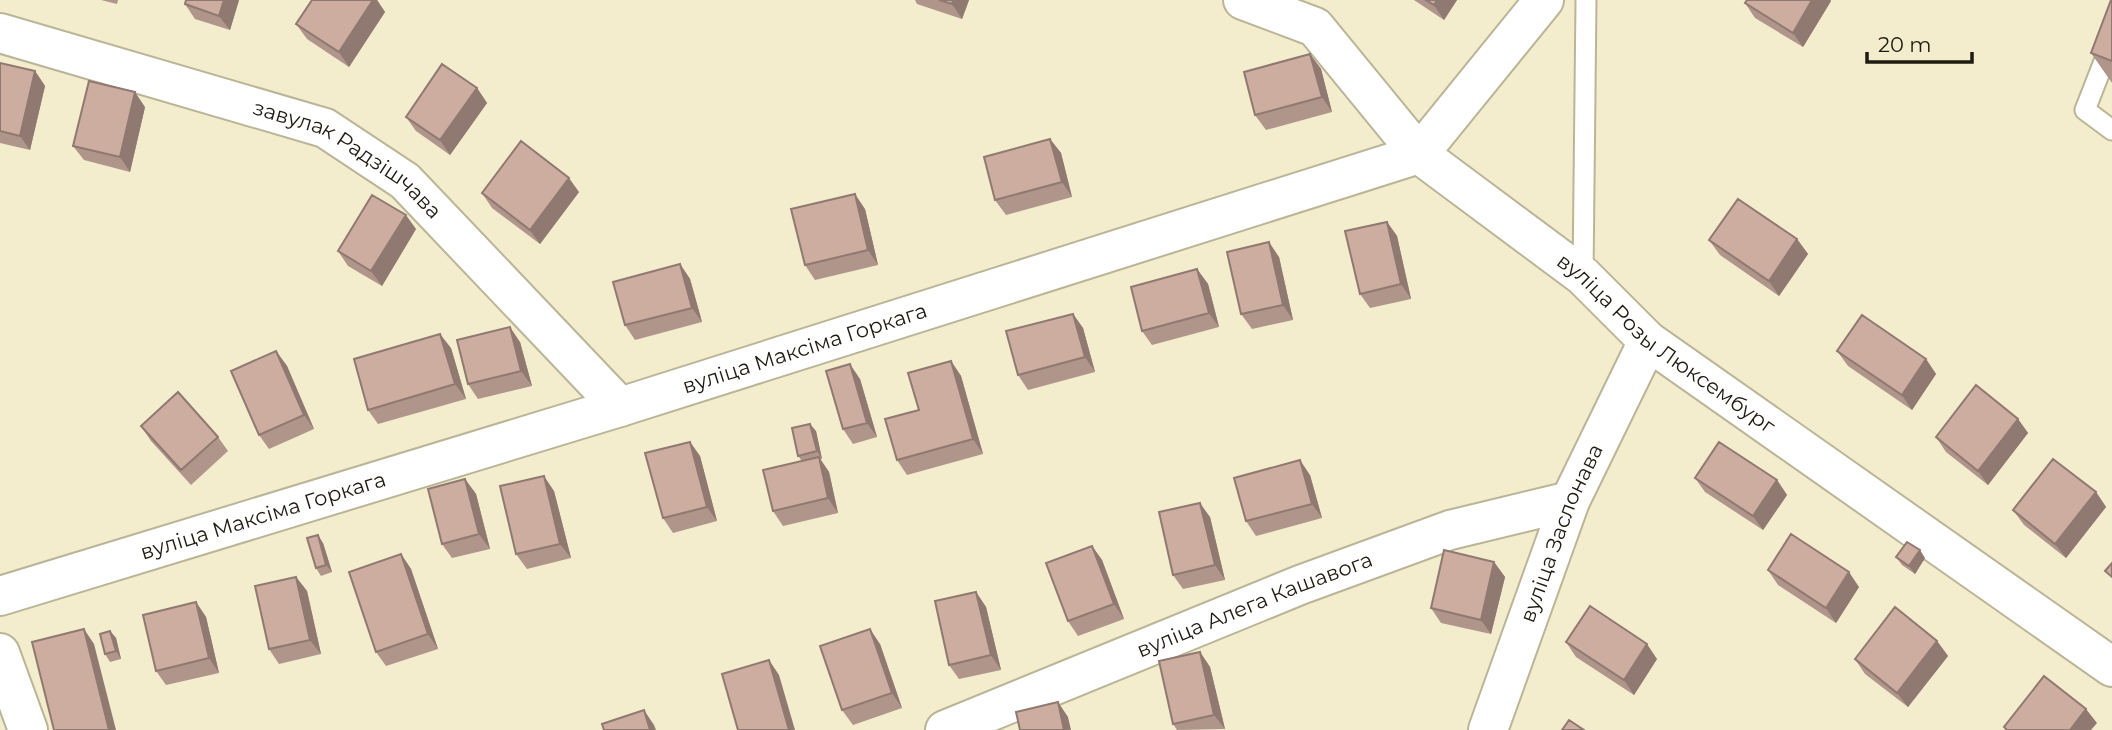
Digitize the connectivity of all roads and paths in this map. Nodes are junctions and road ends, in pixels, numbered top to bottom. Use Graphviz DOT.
graph roads {
  1 [pos="1243,0"];
  2 [pos="1544,0"];
  3 [pos="1586,0"];
  4 [pos="0,33"];
  5 [pos="2112,41"];
  6 [pos="2112,130"];
  7 [pos="1419,154"];
  8 [pos="1583,276"];
  9 [pos="1648,341"];
  10 [pos="620,407"];
  11 [pos="1570,501"];
  12 [pos="0,596"];
  13 [pos="0,653"];
  14 [pos="2112,667"];
  15 [pos="28,730"];
  16 [pos="945,730"];
  17 [pos="1488,730"];
  1 -- 7 [label="street, вуліца Розы Люксембург"];
  2 -- 7 [label="street"];
  3 -- 8 [label="lane"];
  4 -- 10 [label="street, завулак Радзішчава"];
  5 -- 6 [label="lane"];
  7 -- 8 [label="street, вуліца Розы Люксембург"];
  7 -- 10 [label="street, вуліца Максіма Горкага"];
  8 -- 9 [label="street, вуліца Розы Люксембург"];
  9 -- 11 [label="street, вуліца Заслонава"];
  9 -- 14 [label="street, вуліца Розы Люксембург"];
  10 -- 12 [label="street, вуліца Максіма Горкага"];
  11 -- 16 [label="street, вуліца Алега Кашавога"];
  11 -- 17 [label="street, вуліца Заслонава"];
  13 -- 15 [label="street"];
}
